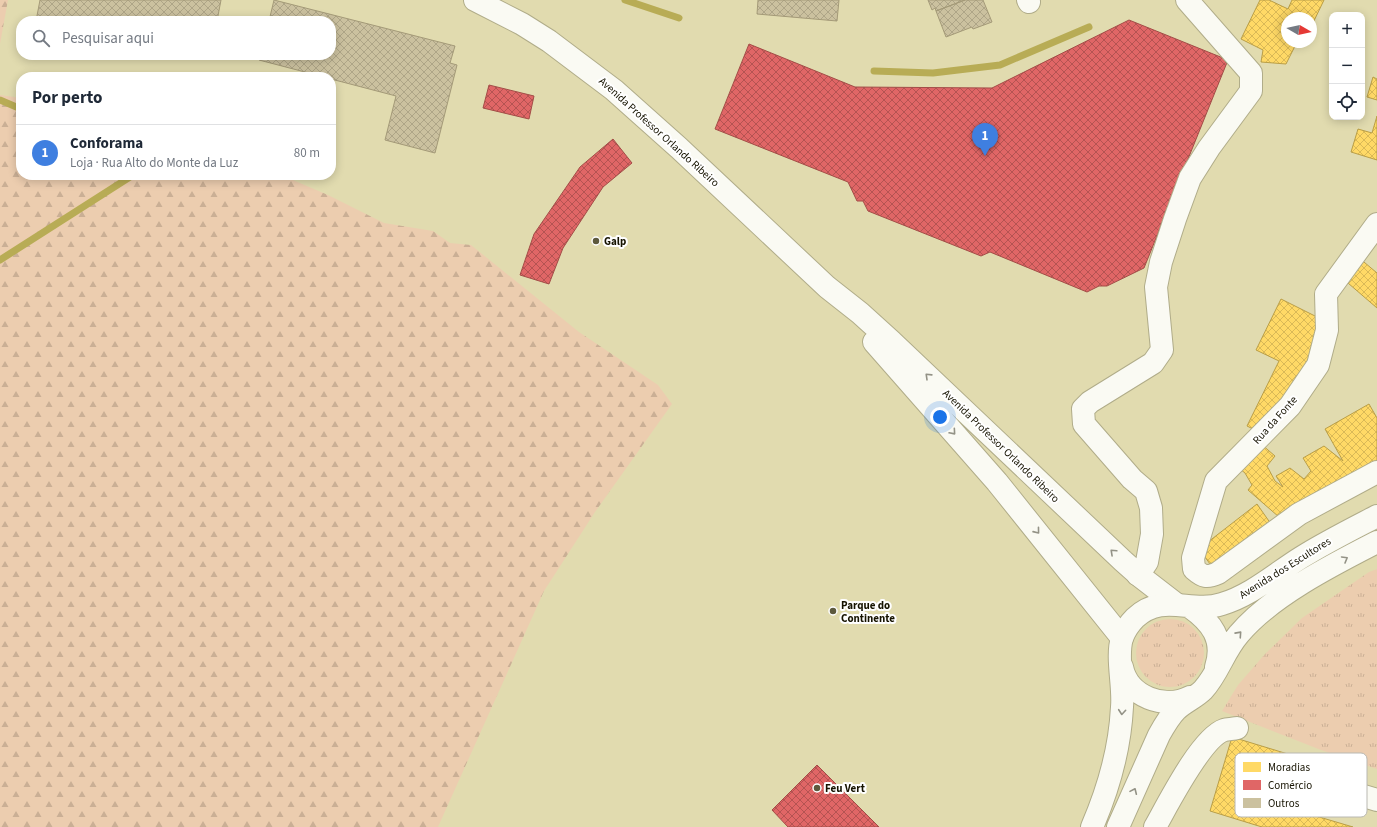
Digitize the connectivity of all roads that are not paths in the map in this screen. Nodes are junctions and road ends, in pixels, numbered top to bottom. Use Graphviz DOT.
graph roads {
  1 [pos="475,0"];
  2 [pos="1187,0"];
  3 [pos="1377,224"];
  4 [pos="826,287"];
  5 [pos="1377,472"];
  6 [pos="1377,516"];
  7 [pos="1377,542"];
  8 [pos="1138,575"];
  9 [pos="1183,605"];
  10 [pos="1122,638"];
  11 [pos="1121,659"];
  12 [pos="1207,685"];
  13 [pos="1237,728"];
  14 [pos="1367,797"];
  15 [pos="1377,800"];
  16 [pos="1092,827"];
  17 [pos="1118,827"];
  18 [pos="1155,827"];
  1 -- 4 [label="main road, Avenida Professor Orlando Ribeiro"];
  2 -- 8 [label="main road"];
  3 -- 5 [label="main road, Rua da Fonte"];
  8 -- 4 [label="main road, Avenida Professor Orlando Ribeiro, one-way"];
  4 -- 10 [label="main road, Avenida Professor Orlando Ribeiro, one-way"];
  6 -- 9 [label="main road, Avenida dos Escultores"];
  12 -- 7 [label="main road, Avenida dos Escultores, one-way"];
  8 -- 9 [label="main road, Avenida Professor Orlando Ribeiro"];
  9 -- 10 [label="main road, Avenida dos Escultores"];
  9 -- 12 [label="main road"];
  10 -- 11 [label="main road, Avenida dos Escultores"];
  11 -- 12 [label="main road, Avenida dos Escultores"];
  11 -- 16 [label="main road, Avenida dos Escultores, one-way"];
  17 -- 12 [label="main road, Avenida dos Escultores, one-way"];
  13 -- 18 [label="main road"];
  14 -- 15 [label="main road"];
}
